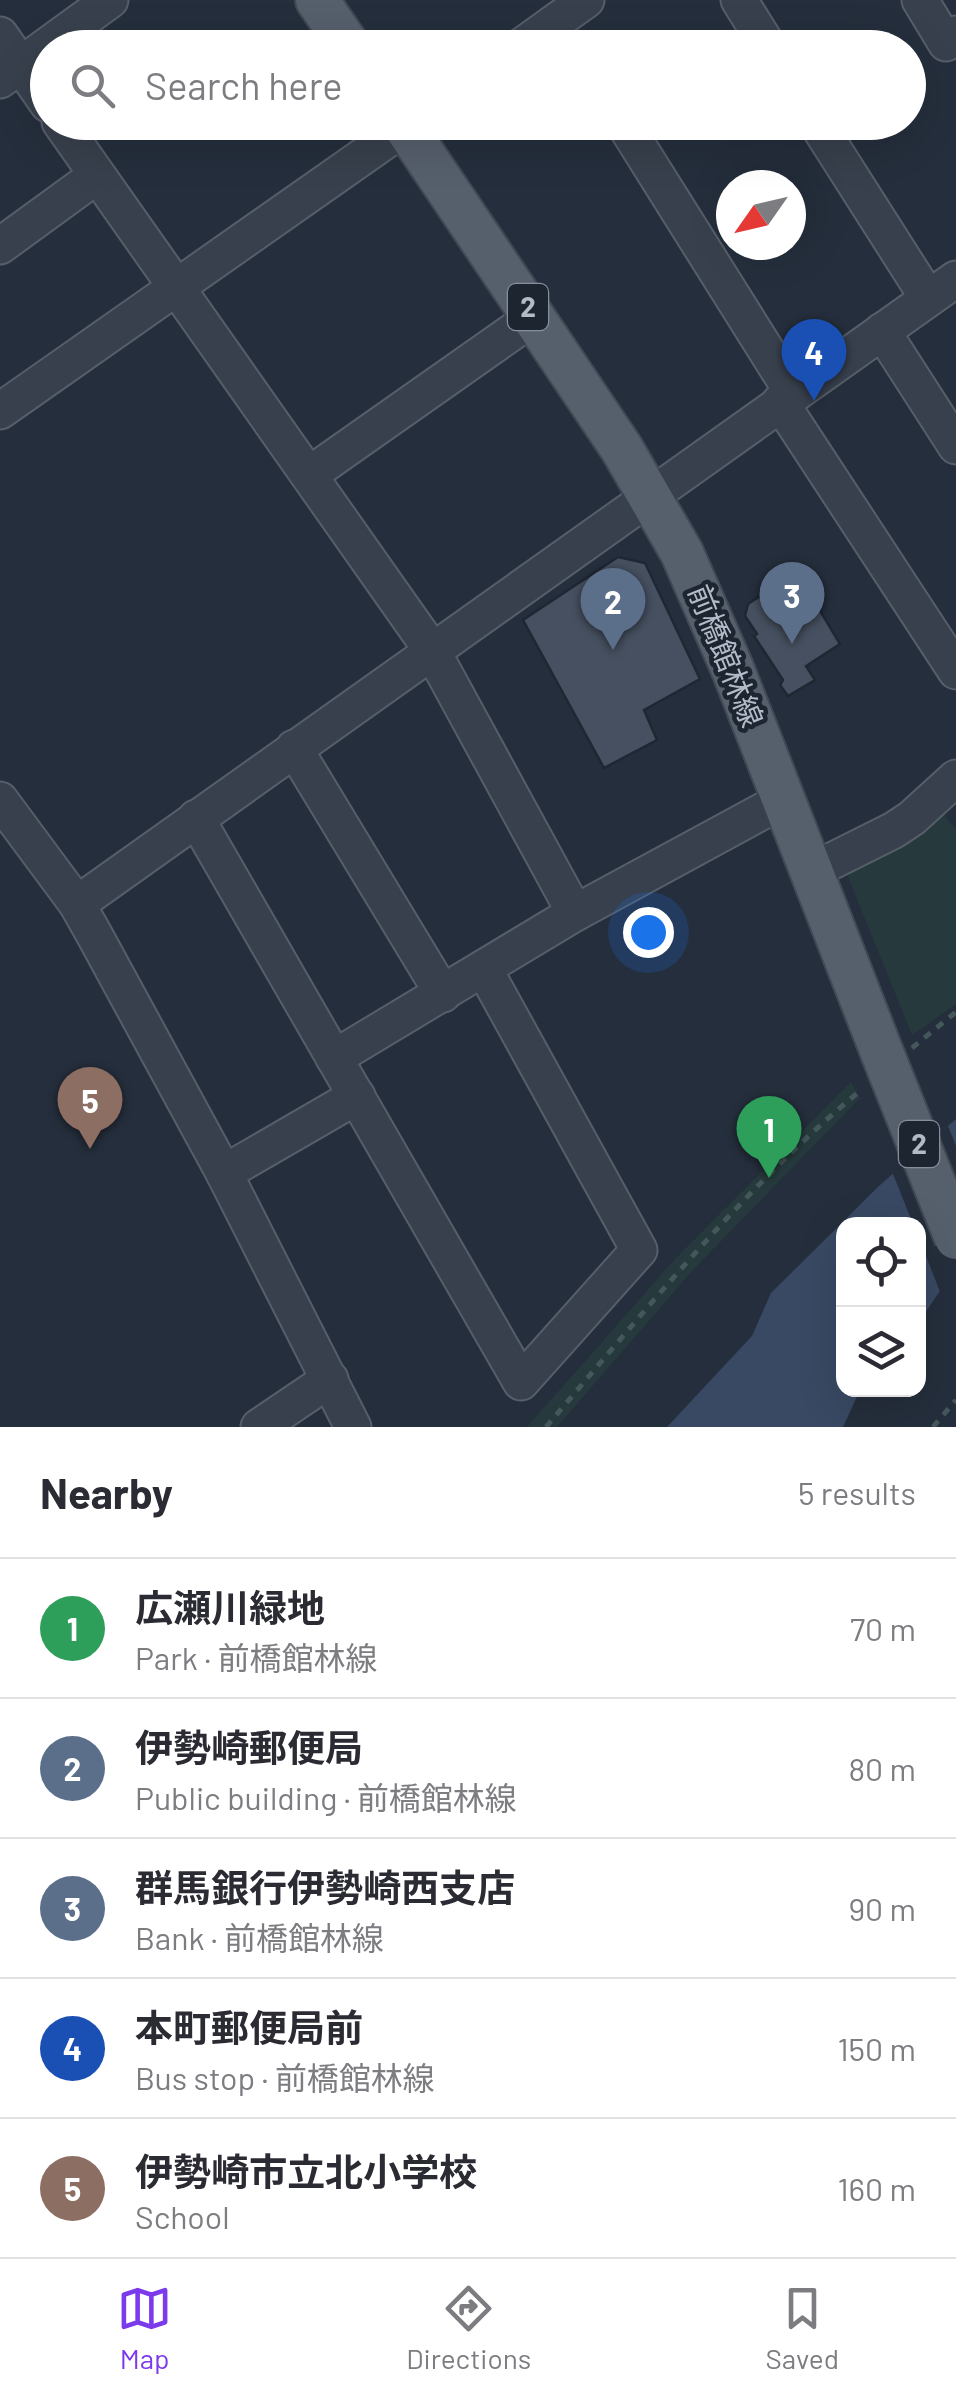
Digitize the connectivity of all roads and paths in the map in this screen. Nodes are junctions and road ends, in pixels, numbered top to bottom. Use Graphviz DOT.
graph roads {
  1 [pos="110,0"];
  2 [pos="317,0"];
  3 [pos="738,0"];
  4 [pos="920,0"];
  5 [pos="69,30"];
  6 [pos="338,30"];
  7 [pos="757,30"];
  8 [pos="956,34"];
  9 [pos="0,36"];
  10 [pos="10,73"];
  11 [pos="30,89"];
  12 [pos="72,140"];
  13 [pos="385,140"];
  14 [pos="418,140"];
  15 [pos="633,140"];
  16 [pos="830,140"];
  17 [pos="96,176"];
  18 [pos="0,246"];
  19 [pos="942,288"];
  20 [pos="176,289"];
  21 [pos="534,316"];
  22 [pos="882,330"];
  23 [pos="787,398"];
  24 [pos="0,411"];
  25 [pos="956,446"];
  26 [pos="309,475"];
  27 [pos="650,494"];
  28 [pos="431,649"];
  29 [pos="956,671"];
  30 [pos="294,748"];
  31 [pos="956,778"];
  32 [pos="0,800"];
  33 [pos="783,800"];
  34 [pos="196,818"];
  35 [pos="812,871"];
  36 [pos="77,904"];
  37 [pos="575,913"];
  38 [pos="484,969"];
  39 [pos="442,994"];
  40 [pos="956,1012"];
  41 [pos="893,1052"];
  42 [pos="334,1058"];
  43 [pos="861,1090"];
  44 [pos="357,1096"];
  45 [pos="224,1173"];
  46 [pos="956,1238"];
  47 [pos="330,1379"];
  48 [pos="956,1400"];
  49 [pos="259,1427"];
  50 [pos="353,1427"];
  51 [pos="546,1427"];
  52 [pos="933,1427"];
  1 -- 5 [label="street"];
  2 -- 6 [label="main road"];
  3 -- 7 [label="street"];
  4 -- 8 [label="street"];
  9 -- 10 [label="street"];
  10 -- 11 [label="street"];
  12 -- 17 [label="street"];
  13 -- 20 [label="street"];
  14 -- 21 [label="main road, 前橋館林線 / 2"];
  15 -- 23 [label="street"];
  16 -- 19 [label="street"];
  17 -- 18 [label="street"];
  17 -- 20 [label="street"];
  19 -- 22 [label="street"];
  20 -- 24 [label="street"];
  20 -- 26 [label="street"];
  21 -- 26 [label="street"];
  21 -- 27 [label="main road, 前橋館林線 / 2"];
  22 -- 23 [label="street"];
  22 -- 25 [label="street"];
  23 -- 27 [label="street"];
  23 -- 29 [label="street"];
  26 -- 28 [label="street"];
  27 -- 28 [label="street"];
  27 -- 33 [label="main road, 前橋館林線 / 2"];
  28 -- 30 [label="street"];
  28 -- 37 [label="street"];
  30 -- 34 [label="street"];
  30 -- 39 [label="street"];
  31 -- 35 [label="street"];
  32 -- 36 [label="street"];
  33 -- 35 [label="main road, 前橋館林線 / 2"];
  33 -- 37 [label="street"];
  34 -- 36 [label="street"];
  34 -- 42 [label="street"];
  35 -- 41 [label="main road, 前橋館林線 / 2"];
  36 -- 45 [label="street"];
  37 -- 38 [label="street"];
  38 -- 39 [label="street"];
  38 -- 44 [label="street"];
  39 -- 42 [label="street"];
  40 -- 41 [label="path"];
  41 -- 46 [label="main road, 前橋館林線 / 2, bridge"];
  42 -- 44 [label="street"];
  43 -- 51 [label="path"];
  44 -- 45 [label="street"];
  45 -- 47 [label="street"];
  47 -- 49 [label="street"];
  47 -- 50 [label="street"];
  48 -- 52 [label="path"];
}
